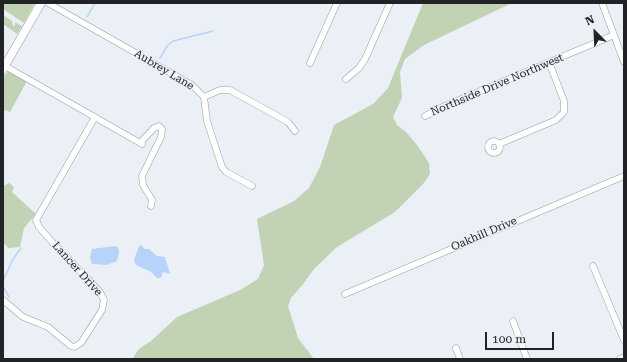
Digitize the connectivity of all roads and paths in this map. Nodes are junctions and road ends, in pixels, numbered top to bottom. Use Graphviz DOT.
graph roads {
  1 [pos="41,3"];
  2 [pos="48,3"];
  3 [pos="337,3"];
  4 [pos="390,3"];
  5 [pos="602,3"];
  6 [pos="614,34"];
  7 [pos="549,62"];
  8 [pos="624,62"];
  9 [pos="310,63"];
  10 [pos="4,68"];
  11 [pos="346,79"];
  12 [pos="204,97"];
  13 [pos="425,116"];
  14 [pos="95,117"];
  15 [pos="296,131"];
  16 [pos="499,144"];
  17 [pos="624,176"];
  18 [pos="252,186"];
  19 [pos="151,206"];
  20 [pos="593,266"];
  21 [pos="345,294"];
  22 [pos="3,300"];
  23 [pos="513,321"];
  24 [pos="624,340"];
  25 [pos="456,348"];
  26 [pos="624,357"];
  27 [pos="460,359"];
  28 [pos="527,359"];
  29 [pos="620,359"];
  1 -- 10 [label="main road"];
  2 -- 12 [label="street, Aubrey Lane"];
  3 -- 9 [label="street"];
  4 -- 11 [label="street"];
  5 -- 6 [label="street"];
  6 -- 7 [label="street, Northside Drive Northwest"];
  6 -- 8 [label="street"];
  7 -- 13 [label="street, Northside Drive Northwest"];
  7 -- 16 [label="street"];
  10 -- 14 [label="street"];
  12 -- 15 [label="street"];
  12 -- 18 [label="street, Aubrey Lane"];
  14 -- 19 [label="street"];
  14 -- 22 [label="street, Lancer Drive"];
  17 -- 21 [label="street, Oakhill Drive"];
  20 -- 24 [label="street"];
  23 -- 28 [label="street"];
  25 -- 27 [label="street"];
  26 -- 29 [label="street"];
}
